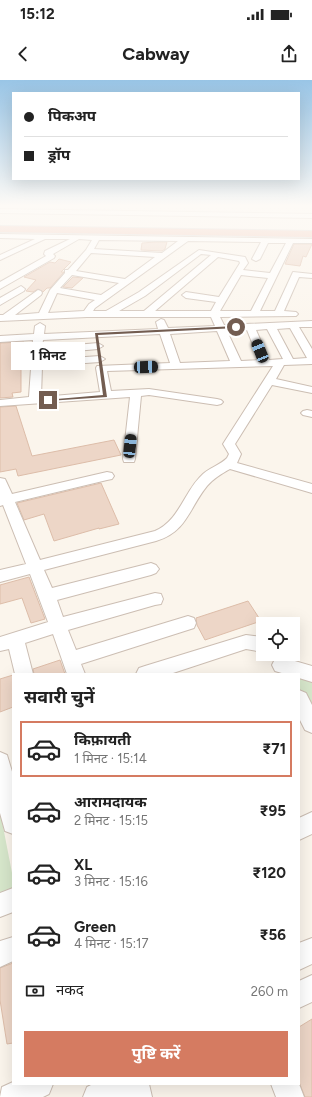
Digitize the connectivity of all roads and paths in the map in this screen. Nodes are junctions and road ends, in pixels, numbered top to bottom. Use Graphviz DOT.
graph roads {
  1 [pos="13,252"];
  2 [pos="49,252"];
  3 [pos="166,252"];
  4 [pos="201,252"];
  5 [pos="207,252"];
  6 [pos="223,252"];
  7 [pos="260,252"];
  8 [pos="285,252"];
  9 [pos="86,253"];
  10 [pos="163,255"];
  11 [pos="221,255"];
  12 [pos="0,259"];
  13 [pos="256,260"];
  14 [pos="148,266"];
  15 [pos="33,267"];
  16 [pos="68,272"];
  17 [pos="238,272"];
  18 [pos="312,275"];
  19 [pos="274,276"];
  20 [pos="126,281"];
  21 [pos="60,282"];
  22 [pos="75,284"];
  23 [pos="0,286"];
  24 [pos="98,288"];
  25 [pos="21,289"];
  26 [pos="54,290"];
  27 [pos="113,290"];
  28 [pos="38,293"];
  29 [pos="186,295"];
  30 [pos="102,298"];
  31 [pos="222,300"];
  32 [pos="0,302"];
  33 [pos="108,314"];
  34 [pos="146,314"];
  35 [pos="214,314"];
  36 [pos="254,314"];
  37 [pos="278,314"];
  38 [pos="159,315"];
  39 [pos="305,315"];
  40 [pos="2,318"];
  41 [pos="41,318"];
  42 [pos="94,322"];
  43 [pos="292,324"];
  44 [pos="312,324"];
  45 [pos="250,326"];
  46 [pos="270,326"];
  47 [pos="221,328"];
  48 [pos="164,331"];
  49 [pos="299,336"];
  50 [pos="312,336"];
  51 [pos="38,337"];
  52 [pos="0,339"];
  53 [pos="98,346"];
  54 [pos="37,351"];
  55 [pos="312,358"];
  56 [pos="312,361"];
  57 [pos="286,362"];
  58 [pos="36,363"];
  59 [pos="265,363"];
  60 [pos="100,364"];
  61 [pos="237,364"];
  62 [pos="176,366"];
  63 [pos="270,381"];
  64 [pos="312,390"];
  65 [pos="136,392"];
  66 [pos="106,396"];
  67 [pos="35,400"];
  68 [pos="216,402"];
  69 [pos="0,403"];
  70 [pos="129,459"];
  71 [pos="229,465"];
  72 [pos="107,476"];
  73 [pos="0,482"];
  74 [pos="312,488"];
  75 [pos="3,501"];
  76 [pos="35,566"];
  77 [pos="151,568"];
  78 [pos="0,576"];
  79 [pos="47,596"];
  80 [pos="155,599"];
  81 [pos="188,623"];
  82 [pos="57,626"];
  83 [pos="7,642"];
  84 [pos="256,643"];
  85 [pos="280,664"];
  86 [pos="73,667"];
  87 [pos="183,668"];
  88 [pos="23,673"];
  89 [pos="151,673"];
  90 [pos="312,674"];
  91 [pos="300,701"];
  92 [pos="312,724"];
  93 [pos="0,762"];
  94 [pos="3,787"];
  95 [pos="12,819"];
  96 [pos="312,824"];
  97 [pos="300,829"];
  98 [pos="12,900"];
  99 [pos="0,905"];
  100 [pos="12,949"];
  101 [pos="312,950"];
  102 [pos="0,954"];
  103 [pos="300,956"];
  104 [pos="312,988"];
  105 [pos="300,994"];
  106 [pos="37,1085"];
  107 [pos="121,1085"];
  108 [pos="135,1085"];
  109 [pos="285,1085"];
  110 [pos="12,1097"];
  111 [pos="97,1097"];
  112 [pos="138,1097"];
  113 [pos="290,1097"];
  1 -- 12 [label="street"];
  2 -- 15 [label="street"];
  3 -- 10 [label="street"];
  4 -- 33 [label="street"];
  5 -- 11 [label="street"];
  6 -- 11 [label="street"];
  7 -- 13 [label="street"];
  8 -- 19 [label="street"];
  9 -- 10 [label="street"];
  9 -- 14 [label="street"];
  9 -- 16 [label="street"];
  10 -- 14 [label="street"];
  11 -- 17 [label="street"];
  11 -- 34 [label="street"];
  12 -- 15 [label="street"];
  14 -- 20 [label="street"];
  15 -- 23 [label="street"];
  16 -- 20 [label="street"];
  16 -- 21 [label="street"];
  17 -- 19 [label="street"];
  17 -- 31 [label="street"];
  18 -- 37 [label="street"];
  19 -- 36 [label="street"];
  20 -- 27 [label="street"];
  21 -- 22 [label="street"];
  21 -- 26 [label="street"];
  24 -- 27 [label="street"];
  25 -- 32 [label="street"];
  26 -- 30 [label="street"];
  26 -- 41 [label="street"];
  27 -- 30 [label="street"];
  28 -- 40 [label="street"];
  29 -- 31 [label="street"];
  30 -- 42 [label="street"];
  31 -- 35 [label="street"];
  33 -- 34 [label="street"];
  33 -- 42 [label="street"];
  34 -- 35 [label="street"];
  35 -- 36 [label="street"];
  35 -- 47 [label="street"];
  36 -- 37 [label="street"];
  37 -- 39 [label="street"];
  38 -- 48 [label="street"];
  40 -- 41 [label="street"];
  41 -- 42 [label="street"];
  41 -- 51 [label="street"];
  42 -- 48 [label="street"];
  42 -- 51 [label="street"];
  42 -- 53 [label="street"];
  43 -- 44 [label="street"];
  43 -- 46 [label="street"];
  43 -- 49 [label="street"];
  45 -- 46 [label="street"];
  45 -- 47 [label="street"];
  45 -- 59 [label="street"];
  46 -- 57 [label="street"];
  47 -- 48 [label="street"];
  47 -- 61 [label="street"];
  48 -- 62 [label="street"];
  49 -- 50 [label="street"];
  49 -- 55 [label="street"];
  51 -- 52 [label="street"];
  51 -- 54 [label="street"];
  53 -- 54 [label="street"];
  53 -- 60 [label="street"];
  54 -- 58 [label="street"];
  56 -- 57 [label="street"];
  57 -- 59 [label="street"];
  57 -- 63 [label="street"];
  58 -- 60 [label="street"];
  58 -- 67 [label="street"];
  59 -- 61 [label="street"];
  60 -- 62 [label="street"];
  60 -- 66 [label="street"];
  61 -- 62 [label="street"];
  63 -- 64 [label="street"];
  63 -- 71 [label="street"];
  65 -- 66 [label="street"];
  65 -- 68 [label="street"];
  65 -- 70 [label="street"];
  66 -- 67 [label="street"];
  67 -- 69 [label="street"];
  71 -- 74 [label="street"];
  71 -- 76 [label="street"];
  72 -- 75 [label="street"];
  73 -- 75 [label="street"];
  75 -- 76 [label="street"];
  76 -- 78 [label="street"];
  76 -- 79 [label="street"];
  77 -- 79 [label="street"];
  79 -- 82 [label="street"];
  80 -- 82 [label="street"];
  81 -- 86 [label="street"];
  82 -- 83 [label="street"];
  82 -- 86 [label="street"];
  83 -- 88 [label="street"];
  84 -- 87 [label="street"];
  85 -- 90 [label="street"];
  87 -- 89 [label="street"];
  91 -- 92 [label="street"];
  93 -- 94 [label="street"];
  94 -- 95 [label="street"];
  96 -- 97 [label="street"];
  98 -- 99 [label="street"];
  100 -- 102 [label="street"];
  101 -- 103 [label="street"];
  104 -- 105 [label="street"];
  106 -- 110 [label="street"];
  107 -- 111 [label="street"];
  108 -- 112 [label="street"];
  109 -- 113 [label="street"];
}
